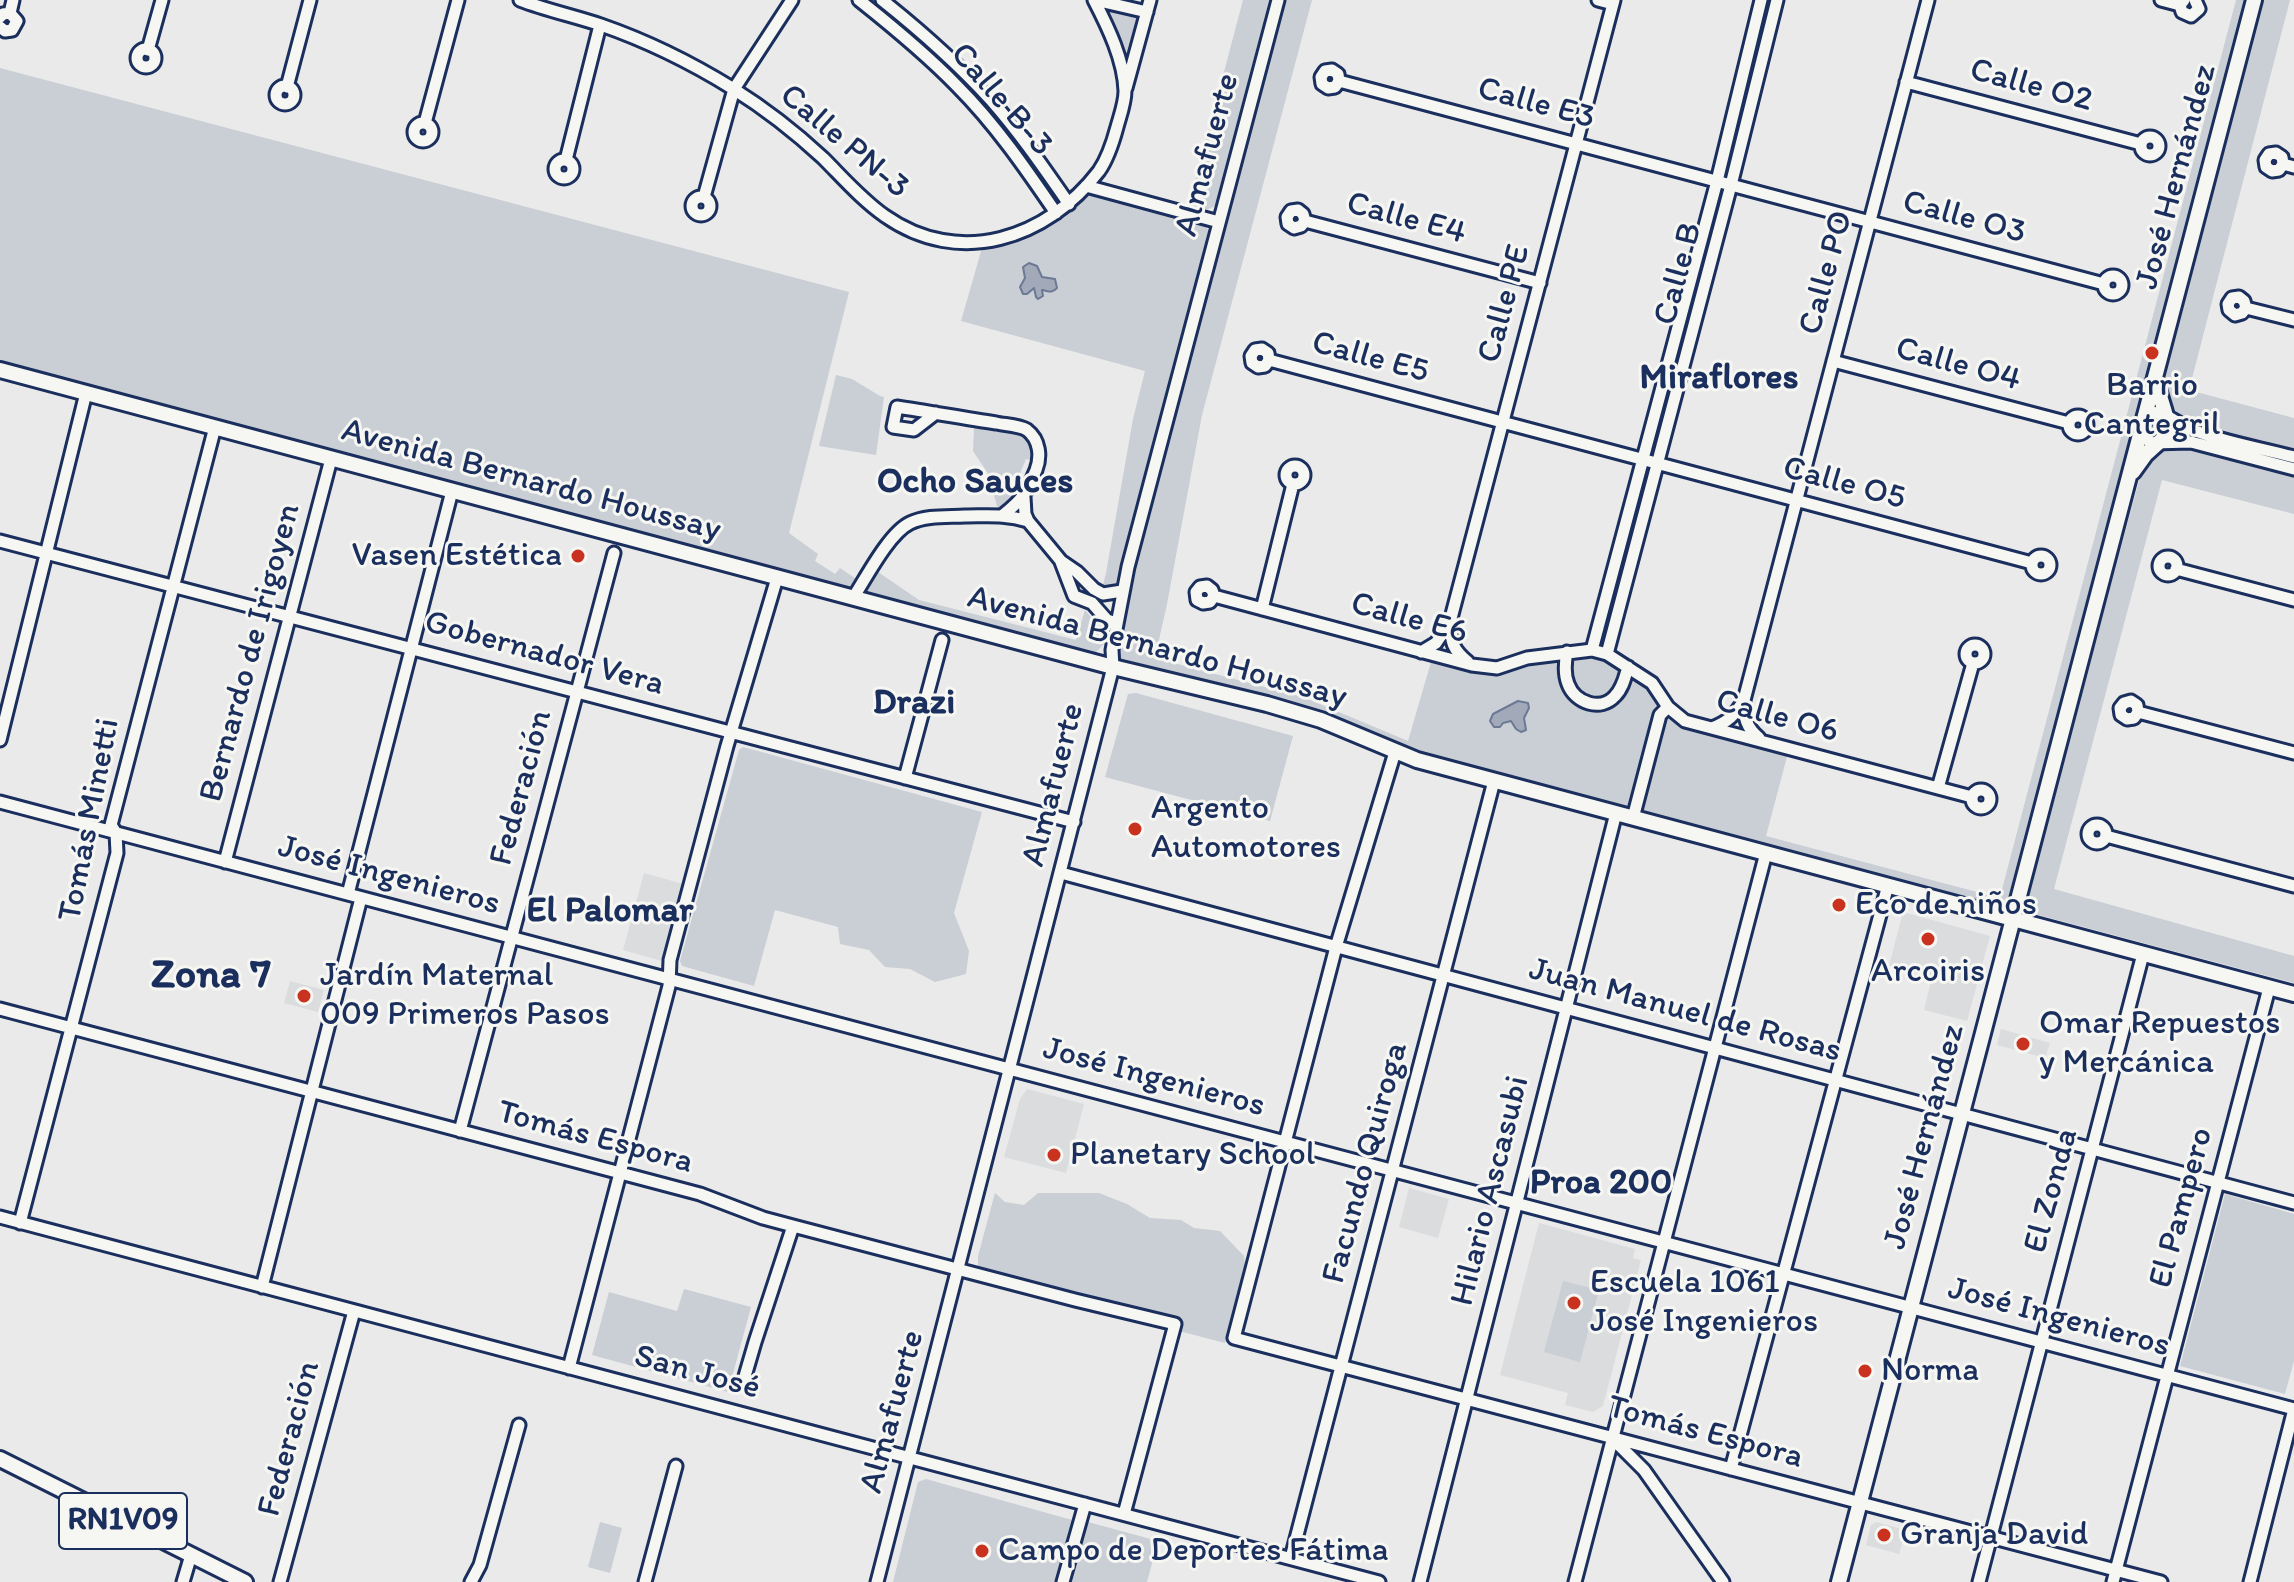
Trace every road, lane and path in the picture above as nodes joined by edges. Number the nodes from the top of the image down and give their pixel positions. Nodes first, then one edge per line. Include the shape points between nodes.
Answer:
1 (13, 0) edge
2 (162, 0) edge
3 (310, 0) edge
4 (458, 0) edge
5 (520, 0) edge
6 (792, 0) edge
7 (859, 0) edge
8 (882, 0) edge
9 (1094, 0) edge
10 (1278, 0) edge
11 (1598, 0) edge
12 (1761, 0) edge
13 (1777, 0) edge
14 (1928, 0) edge
15 (2161, 0) edge
16 (2195, 0) edge
17 (2254, 0) edge
18 (1614, 2) edge
19 (2182, 3) edge
20 (1148, 6) edge
21 (5, 15) edge
22 (600, 25) junction
23 (0, 27) edge
24 (148, 50) dead end
25 (969, 76) junction
26 (1339, 81) dead end
27 (1906, 82) junction
28 (957, 86) junction
29 (287, 87) dead end
30 (734, 89) junction
31 (1125, 93) junction
32 (425, 123) dead end
33 (1576, 144) junction
34 (2141, 144) dead end
35 (566, 160) dead end
36 (1717, 181) junction
37 (1731, 185) junction
38 (1086, 186) junction
39 (704, 197) dead end
40 (1072, 200) junction
41 (1056, 213) junction
42 (1305, 221) dead end
43 (1870, 221) junction
44 (1219, 222) junction
45 (1540, 283) junction
46 (2104, 284) dead end
47 (2246, 308) dead end
48 (2294, 320) edge
49 (1269, 360) dead end
50 (1833, 361) junction
51 (2157, 369) junction
52 (0, 370) edge
53 (86, 393) junction
54 (936, 413) dead end
55 (2144, 415) junction
56 (2165, 415) junction
57 (1503, 422) junction
58 (2069, 423) dead end
59 (215, 427) junction
60 (2140, 434) junction
61 (2160, 443) junction
62 (2294, 457) edge
63 (331, 459) junction
64 (1643, 459) junction
65 (1657, 463) junction
66 (2294, 469) edge
67 (2130, 476) junction
68 (1293, 484) dead end
69 (452, 491) junction
70 (1024, 497) junction
71 (1796, 500) junction
72 (1003, 515) junction
73 (1028, 521) junction
74 (0, 541) edge
75 (46, 553) junction
76 (614, 553) dead end
77 (1061, 561) junction
78 (2032, 563) dead end
79 (2176, 569) dead end
80 (777, 578) junction
81 (173, 586) junction
82 (1122, 591) junction
83 (1103, 594) junction
84 (1214, 596) dead end
85 (853, 598) junction
86 (2294, 600) edge
87 (1092, 603) junction
88 (1262, 609) junction
89 (289, 617) junction
90 (1450, 622) junction
91 (1117, 623) junction
92 (942, 640) dead end
93 (412, 649) junction
94 (1592, 650) junction
95 (1421, 652) junction
96 (1567, 652) junction
97 (1607, 654) junction
98 (1973, 663) dead end
99 (1472, 665) junction
100 (1113, 667) junction
101 (1628, 667) junction
102 (577, 692) junction
103 (1744, 700) junction
104 (1668, 707) junction
105 (2138, 712) dead end
106 (1711, 728) junction
107 (731, 732) junction
108 (0, 740) edge
109 (1763, 742) junction
110 (1395, 752) junction
111 (2294, 753) edge
112 (905, 778) junction
113 (1494, 781) junction
114 (1938, 788) junction
115 (1972, 797) dead end
116 (0, 802) edge
117 (1616, 813) junction
118 (1633, 818) junction
119 (1074, 822) junction
120 (116, 833) junction
121 (2106, 836) dead end
122 (1766, 853) junction
123 (225, 862) junction
124 (1061, 873) junction
125 (1888, 885) junction
126 (2294, 886) edge
127 (355, 896) junction
128 (2014, 919) junction
129 (511, 937) junction
130 (1336, 947) junction
131 (2143, 954) junction
132 (1443, 975) junction
133 (669, 979) junction
134 (2269, 988) junction
135 (2294, 994) edge
136 (1566, 1008) junction
137 (0, 1009) edge
138 (71, 1028) junction
139 (1715, 1048) junction
140 (1010, 1069) junction
141 (1836, 1080) junction
142 (311, 1092) junction
143 (1963, 1114) junction
144 (460, 1131) junction
145 (1285, 1142) junction
146 (2092, 1148) junction
147 (1393, 1170) junction
148 (620, 1173) junction
149 (2218, 1182) junction
150 (1517, 1203) junction
151 (2294, 1203) edge
152 (0, 1217) edge
153 (20, 1223) junction
154 (793, 1226) junction
155 (1664, 1242) junction
156 (959, 1269) junction
157 (1784, 1273) junction
158 (262, 1287) junction
159 (1912, 1307) junction
160 (354, 1311) junction
161 (2042, 1342) junction
162 (1342, 1366) junction
163 (569, 1368) junction
164 (2167, 1375) junction
165 (743, 1383) dead end
166 (1467, 1400) junction
167 (2294, 1409) edge
168 (519, 1425) dead end
169 (1613, 1438) junction
170 (909, 1458) junction
171 (0, 1459) edge
172 (676, 1466) dead end
173 (1731, 1469) junction
174 (1860, 1503) junction
175 (1085, 1504) junction
176 (1124, 1514) junction
177 (1991, 1537) junction
178 (191, 1555) junction
179 (1291, 1558) junction
180 (2115, 1576) edge
181 (183, 1582) edge
182 (245, 1582) edge
183 (280, 1582) edge
184 (471, 1582) edge
185 (645, 1582) edge
186 (877, 1582) edge
187 (1063, 1582) edge
188 (1379, 1582) edge
189 (1420, 1582) edge
190 (1575, 1582) edge
191 (1723, 1582) edge
192 (1839, 1582) edge
193 (1979, 1582) edge
194 (2161, 1582) edge
195 (2250, 1582) edge

1 - 21 street
2 - 24 street
3 - 29 street
4 - 32 street
5 - 22 street, Calle PN-3
6 - 30 street
7 - 28 street, Calle B-3
8 - 25 street, Calle B-3
9 - 20 street
9 - 31 street via 1108,26
10 - 44 street, Almafuerte
11 - 18 street
12 - 36 street, Calle B
13 - 37 street, Calle B
14 - 27 street, Calle PO
15 - 19 street
16 - 19 street via 2199,9 2191,16 2182,12
17 - 51 main road, José Hernández
18 - 33 street, Calle PE
20 - 31 street, Calle PN-3
21 - 23 street via 17,21 15,27
22 - 30 street, Calle PN-3 via 645,41
22 - 35 street
25 - 28 street
25 - 40 street, Calle B-3
26 - 33 street, Calle E3
27 - 34 street, Calle O2
27 - 43 street, Calle PO
28 - 41 street, Calle B-3 via 1004,139
30 - 39 street
30 - 41 street, Calle PN-3 via 809,146 883,215 917,233 984,241 1038,226
31 - 38 street, Calle PN-3 via 1109,152
33 - 36 street, Calle E3
33 - 45 street, Calle PE
36 - 37 street, Calle O3
36 - 64 street, Calle B
37 - 43 street, Calle O3
37 - 65 street, Calle B
38 - 40 street, Calle PN-3
38 - 44 street
40 - 41 street, Calle PN-3
42 - 45 street, Calle E4
43 - 46 street, Calle O3
43 - 50 street, Calle PO
44 - 82 street, Almafuerte
45 - 57 street, Calle PE
47 - 48 street
49 - 57 street, Calle E5
50 - 58 street, Calle O4
50 - 71 street, Calle PO
51 - 55 main road, José Hernández
51 - 56 main road, José Hernández
52 - 53 main road, Avenida Bernardo Houssay
53 - 59 main road, Avenida Bernardo Houssay
53 - 75 street
54 - 70 street via 1028,431 1039,450
55 - 56 street
55 - 60 main road, José Hernández
56 - 61 main road, José Hernández via 2169,427
56 - 62 street via 2193,430
57 - 64 street, Calle E5
57 - 90 street, Calle PE
59 - 63 main road, Avenida Bernardo Houssay
59 - 81 street, Tomás Minetti
60 - 61 street
60 - 67 main road, José Hernández
61 - 66 street via 2191,442
61 - 67 main road, José Hernández
63 - 69 main road, Avenida Bernardo Houssay
63 - 89 street, Bernardo de Irigoyen
64 - 65 street, Calle O5
64 - 94 street, Calle B
65 - 71 street, Calle O5
65 - 97 street, Calle B
67 - 128 main road, José Hernández
68 - 88 street
69 - 80 main road, Avenida Bernardo Houssay
69 - 93 street
70 - 72 street
70 - 73 street
71 - 78 street, Calle O5
71 - 103 street, Calle PO
72 - 73 street
72 - 85 street via 911,522 884,550
73 - 77 street
74 - 75 street, Gobernador Vera
75 - 81 street, Gobernador Vera
75 - 108 street
76 - 102 street, Federación
77 - 83 street
77 - 87 street via 1074,596
79 - 86 street
80 - 85 main road, Avenida Bernardo Houssay
80 - 107 street
81 - 89 street, Gobernador Vera
81 - 120 street, Tomás Minetti via 111,825
82 - 83 street
82 - 91 street, Almafuerte
83 - 87 street
84 - 88 street, Calle E6
85 - 100 main road, Avenida Bernardo Houssay
87 - 91 street
88 - 95 street, Calle E6
89 - 93 street, Gobernador Vera
89 - 123 street, Bernardo de Irigoyen
90 - 95 street, Calle PE via 1436,643
90 - 99 street via 1457,654
91 - 100 street, Almafuerte
92 - 112 street
93 - 102 street, Gobernador Vera
93 - 127 street
94 - 96 street, Calle E6
94 - 97 street, Calle O6
95 - 99 street, Calle E6
96 - 99 street, Calle E6 via 1497,668
96 - 101 street via 1568,686 1592,704 1616,696
97 - 101 street, Calle O6
98 - 114 street
100 - 110 main road, Avenida Bernardo Houssay via 1321,720
100 - 119 street, Almafuerte
101 - 104 street, Calle O6 via 1652,683
102 - 107 street, Gobernador Vera
102 - 129 street, Federación
103 - 106 street via 1736,714
103 - 109 street via 1744,718
104 - 106 street, Calle O6 via 1685,721
104 - 118 street via 1660,715
105 - 111 street
106 - 109 street, Calle O6
107 - 112 street, Gobernador Vera
107 - 133 street
109 - 114 street, Calle O6
110 - 113 main road, Avenida Bernardo Houssay
110 - 130 street
112 - 119 street, Gobernador Vera
113 - 117 main road, Avenida Bernardo Houssay
113 - 132 street, Facundo Quiroga
114 - 115 street, Calle O6
116 - 120 street, José Ingenieros
117 - 118 main road, Avenida Bernardo Houssay
117 - 136 street, Hilario Ascasubi
118 - 122 main road, Avenida Bernardo Houssay
119 - 124 street, Almafuerte
120 - 123 street, José Ingenieros
120 - 138 street, Tomás Minetti via 117,853
121 - 126 street
122 - 125 main road, Avenida Bernardo Houssay
122 - 139 street
123 - 127 street, José Ingenieros
124 - 130 street, Juan Manuel de Rosas
124 - 140 street, Almafuerte
125 - 128 main road, Avenida Bernardo Houssay
125 - 141 street
127 - 129 street, José Ingenieros
127 - 142 street
128 - 131 main road, Avenida Bernardo Houssay
128 - 143 main road, José Hernández
129 - 133 street, José Ingenieros
129 - 144 street, Federación
130 - 132 street, Juan Manuel de Rosas
130 - 145 street
131 - 134 main road, Avenida Bernardo Houssay
131 - 146 street, El Zonda
132 - 136 street, Juan Manuel de Rosas
132 - 147 street, Facundo Quiroga
133 - 140 street, José Ingenieros
133 - 148 street
134 - 135 main road, Avenida Bernardo Houssay
134 - 149 street, El Pampero
136 - 139 street, Juan Manuel de Rosas
136 - 150 street, Hilario Ascasubi
137 - 138 street, Tomás Espora
138 - 142 street, Tomás Espora
138 - 153 street, Tomás Minetti
139 - 141 street, Juan Manuel de Rosas
139 - 155 street
140 - 145 street, José Ingenieros
140 - 156 street, Almafuerte
141 - 143 street, Juan Manuel de Rosas
141 - 157 street
142 - 144 street, Tomás Espora
142 - 158 street
143 - 146 street, Juan Manuel de Rosas
143 - 159 main road, José Hernández
144 - 148 street, Tomás Espora
145 - 147 street, José Ingenieros
145 - 162 street, Tomás Espora via 1234,1338
146 - 149 street, Juan Manuel de Rosas
146 - 161 street, El Zonda
147 - 150 street, José Ingenieros
147 - 162 street, Facundo Quiroga
148 - 154 street, Tomás Espora
148 - 163 street
149 - 151 street, Juan Manuel de Rosas
149 - 164 street, El Pampero
150 - 155 street, José Ingenieros
150 - 166 street, Hilario Ascasubi
152 - 153 street, San José
153 - 158 street, San José
154 - 156 street, Tomás Espora
154 - 165 street
155 - 157 street, José Ingenieros
155 - 169 street
156 - 170 street, Almafuerte
156 - 176 street, Tomás Espora via 1175,1324
157 - 159 street, José Ingenieros
157 - 173 street
158 - 160 street, San José
159 - 161 street, José Ingenieros
159 - 174 main road, José Hernández
160 - 163 street, San José
160 - 183 street, Federación
161 - 164 street, José Ingenieros
161 - 177 street, El Zonda
162 - 166 street, Tomás Espora
162 - 179 street, Facundo Quiroga
163 - 170 street, San José
164 - 167 street, José Ingenieros
164 - 180 street, El Pampero
166 - 169 street, Tomás Espora
166 - 189 street, Hilario Ascasubi
167 - 195 street
168 - 184 street
169 - 173 street, Tomás Espora
169 - 190 street
169 - 191 street via 1644,1470
170 - 175 street, San José
170 - 186 street, Almafuerte
171 - 178 main road, RN1V09
172 - 185 street
173 - 174 street, Tomás Espora
174 - 177 street, Tomás Espora
174 - 192 main road, José Hernández
175 - 176 street, San José
175 - 187 street
176 - 179 street, San José
177 - 180 street, Tomás Espora
177 - 193 street, El Zonda
178 - 181 street
178 - 182 main road, RN1V09
179 - 188 street, San José
180 - 194 street, Tomás Espora

